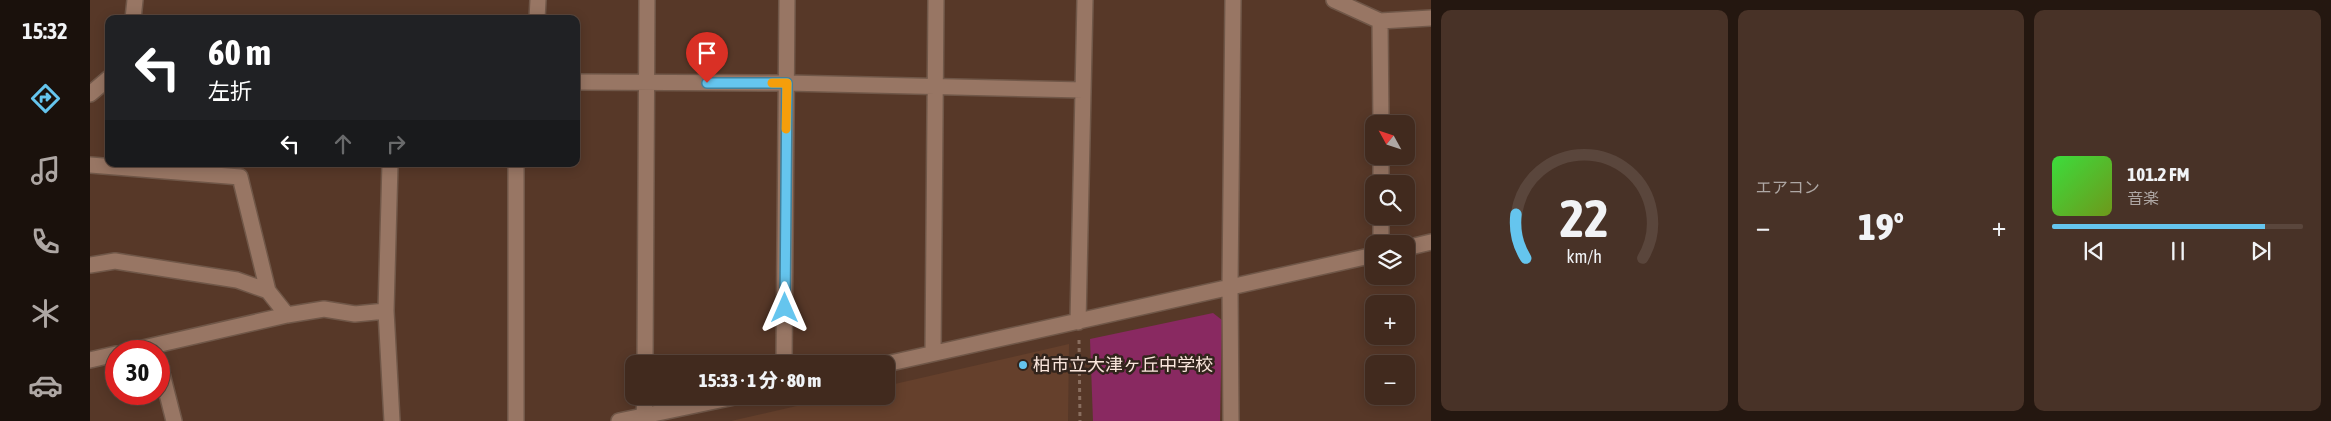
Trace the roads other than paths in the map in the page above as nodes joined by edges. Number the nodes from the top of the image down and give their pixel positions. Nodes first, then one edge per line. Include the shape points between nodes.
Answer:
1 (135, 0) edge
2 (538, 0) edge
3 (647, 0) edge
4 (787, 0) edge
5 (936, 0) edge
6 (1084, 0) edge
7 (1233, 0) edge
8 (1334, 0) edge
9 (133, 15) edge
10 (538, 15) edge
11 (1431, 18) edge
12 (1380, 21) junction
13 (105, 81) edge
14 (580, 82) edge
15 (647, 83) junction
16 (787, 83) junction
17 (936, 86) junction
18 (1083, 90) junction
19 (90, 94) edge
20 (1381, 115) edge
21 (90, 165) edge
22 (105, 166) edge
23 (149, 167) edge
24 (390, 167) edge
25 (516, 167) edge
26 (238, 170) edge
27 (1431, 242) edge
28 (1415, 246) edge
29 (1365, 257) edge
30 (90, 265) edge
31 (1230, 286) junction
32 (268, 291) junction
33 (386, 311) junction
34 (287, 315) junction
35 (1078, 322) junction
36 (170, 344) edge
37 (933, 353) junction
38 (645, 355) edge
39 (784, 355) edge
40 (105, 357) edge
41 (90, 360) edge
42 (895, 362) edge
43 (170, 405) edge
44 (645, 405) edge
45 (694, 405) edge
46 (644, 415) junction
47 (174, 421) edge
48 (392, 421) edge
49 (516, 421) edge
50 (618, 421) edge
51 (1232, 421) edge

1 - 9 street
2 - 10 street
3 - 15 street
4 - 16 street
5 - 17 street
6 - 18 street
7 - 31 street
8 - 12 street
11 - 12 street
12 - 20 street
13 - 19 street
14 - 15 street
15 - 16 street
15 - 38 street
16 - 17 street
16 - 39 street
17 - 18 street
17 - 37 street
18 - 35 street
21 - 22 street
23 - 26 street
24 - 33 street
25 - 49 street
26 - 32 street
27 - 28 street
29 - 31 street
30 - 32 street via 115,260 237,280
31 - 35 street
31 - 51 street
32 - 34 street
33 - 34 street via 355,314 324,309
33 - 48 street
34 - 36 street
35 - 37 street
37 - 42 street
40 - 41 street
43 - 47 street
44 - 46 street
45 - 46 street
46 - 50 street

